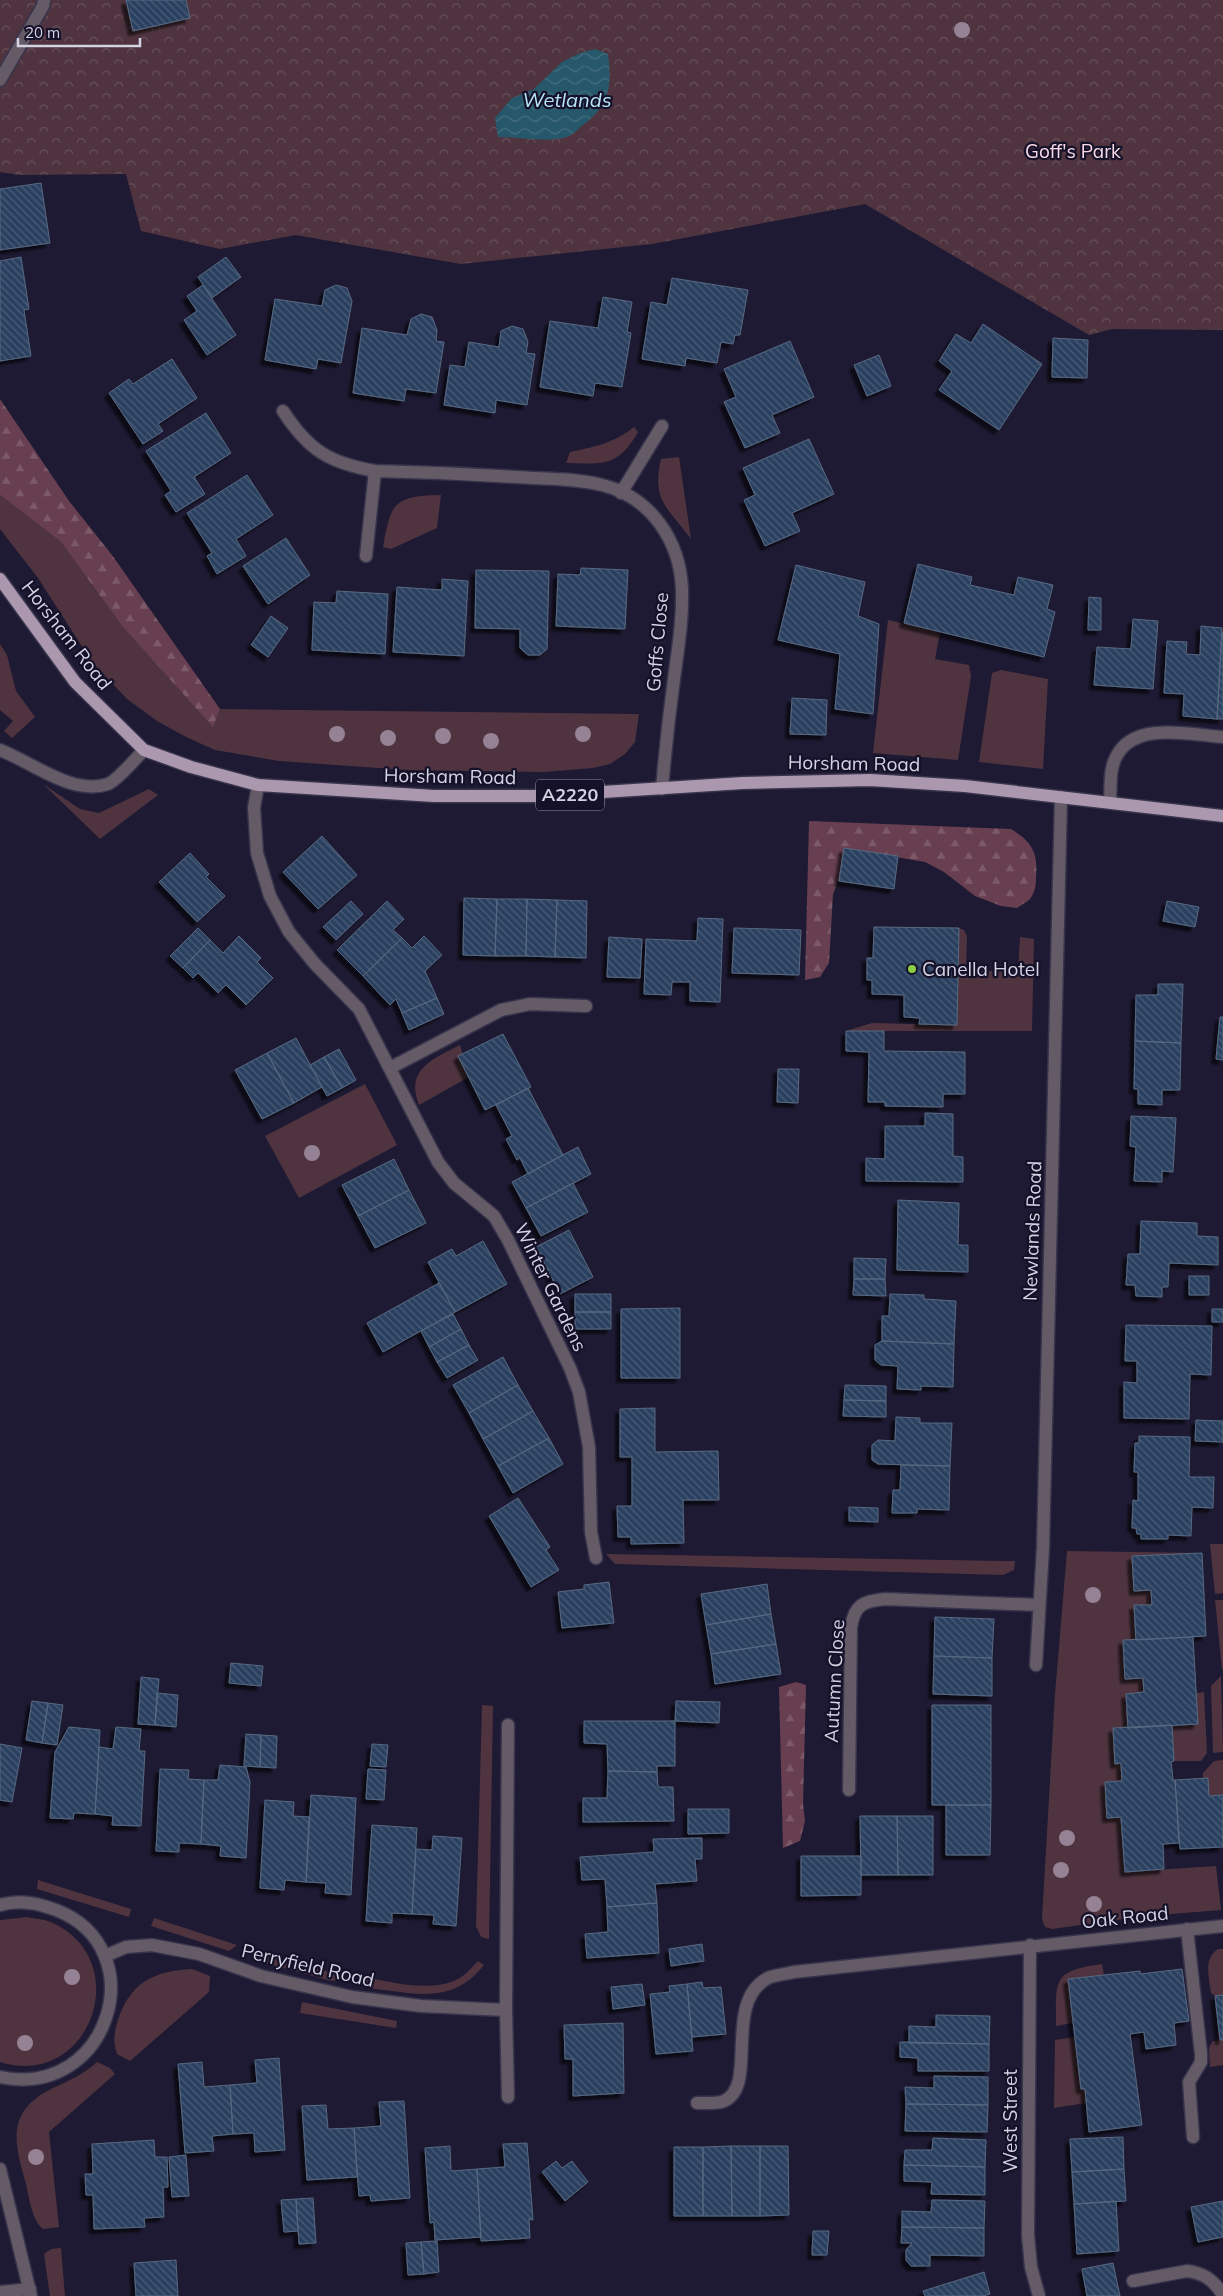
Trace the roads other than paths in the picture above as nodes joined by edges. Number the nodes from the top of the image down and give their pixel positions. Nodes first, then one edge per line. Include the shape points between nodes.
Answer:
1 (44, 0) edge
2 (0, 80) edge
3 (283, 411) dead end
4 (662, 426) dead end
5 (376, 471) junction
6 (622, 492) junction
7 (366, 556) dead end
8 (0, 579) edge
9 (1223, 737) edge
10 (0, 750) edge
11 (144, 750) junction
12 (258, 785) junction
13 (662, 789) junction
14 (1061, 797) junction
15 (1110, 802) junction
16 (1223, 816) edge
17 (586, 1006) dead end
18 (390, 1068) junction
19 (596, 1558) dead end
20 (1039, 1605) junction
21 (1036, 1665) dead end
22 (508, 1725) dead end
23 (848, 1790) dead end
24 (0, 1905) edge
25 (1223, 1926) edge
26 (1187, 1929) junction
27 (1030, 1945) junction
28 (105, 1956) junction
29 (506, 2010) junction
30 (0, 2077) edge
31 (508, 2097) dead end
32 (697, 2103) dead end
33 (1193, 2137) dead end
34 (0, 2174) edge
35 (1133, 2281) dead end
36 (0, 2292) edge
37 (30, 2293) edge
38 (1222, 2294) edge
39 (1039, 2296) edge

1 - 2 street
3 - 5 street, Goffs Close via 296,430 318,451 346,465
4 - 6 street
5 - 6 street, Goffs Close via 579,482
5 - 7 street
6 - 13 street, Goffs Close via 655,517 669,537 678,561 682,618
8 - 11 main road, Horsham Road / A2220 via 75,682
9 - 15 street via 1151,732 1137,737 1116,756
10 - 11 street via 73,785 90,786 109,783
11 - 12 main road, Horsham Road / A2220
12 - 13 main road, Horsham Road / A2220 via 434,796 540,796
12 - 18 street, Winter Gardens via 254,808 256,853 270,896 289,932 359,1009
13 - 14 main road, Horsham Road / A2220 via 752,782 870,780 966,786
14 - 15 main road, Horsham Road / A2220
14 - 20 street, Newlands Road
15 - 16 main road, Horsham Road / A2220
17 - 18 street via 530,1004 501,1010
18 - 19 street, Winter Gardens via 438,1162 454,1183 494,1216 570,1368 589,1447 591,1532
20 - 21 street, Newlands Road
20 - 23 street, Autumn Close via 885,1599 871,1600 859,1606 851,1628
22 - 29 street
24 - 28 street via 39,1903 67,1914 90,1933
25 - 26 street, Oak Road
26 - 27 street, Oak Road
26 - 33 street via 1202,2054 1189,2082
27 - 32 street, Oak Road via 794,1972 768,1978 751,1996 742,2021 739,2081 734,2094 723,2101
27 - 39 street, West Street via 1028,2235 1031,2267
28 - 29 street, Perryfield Road via 126,1947 152,1945 199,1954 261,1976 352,1997 421,2006
28 - 30 street via 111,1988 107,2018 94,2044 74,2064 47,2077 18,2081
29 - 31 street
34 - 37 street
35 - 38 street via 1196,2272 1214,2282
36 - 37 street

